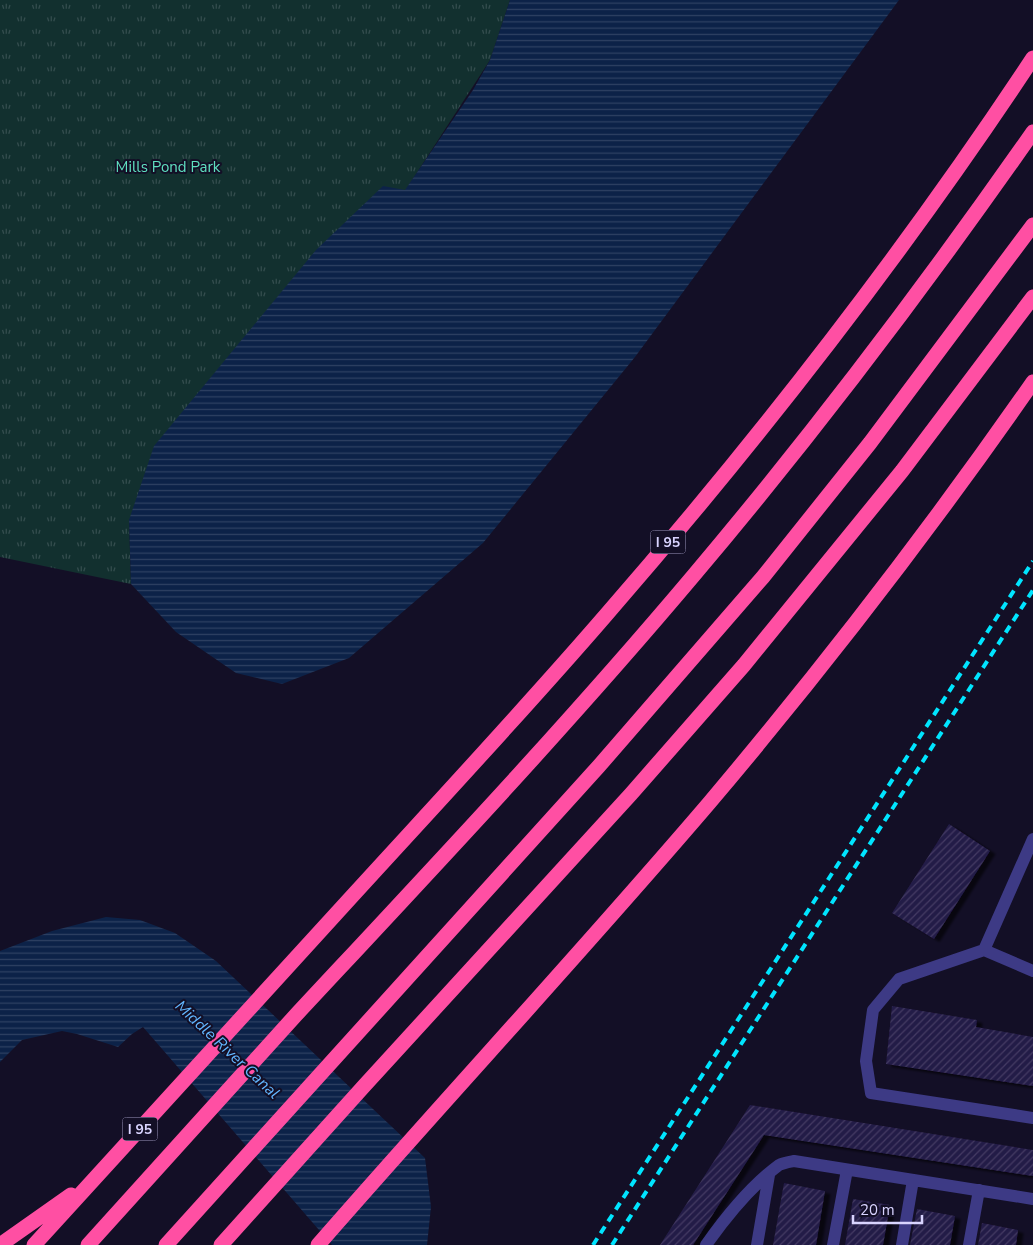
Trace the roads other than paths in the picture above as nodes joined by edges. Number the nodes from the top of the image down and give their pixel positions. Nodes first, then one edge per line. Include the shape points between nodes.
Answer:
1 (1033, 58) edge
2 (1033, 132) edge
3 (1033, 225) edge
4 (1033, 296) edge
5 (1033, 382) edge
6 (1033, 839) edge
7 (984, 950) junction
8 (1033, 971) edge
9 (1033, 1118) edge
10 (847, 1170) junction
11 (769, 1175) junction
12 (95, 1178) junction
13 (913, 1180) junction
14 (979, 1190) junction
15 (1033, 1199) edge
16 (318, 1244) edge
17 (0, 1245) edge
18 (34, 1245) edge
19 (88, 1245) edge
20 (166, 1245) edge
21 (222, 1245) edge
22 (706, 1245) edge
23 (757, 1245) edge
24 (834, 1245) edge
25 (902, 1245) edge
26 (969, 1245) edge

1 - 12 highway, I 95 via 920,222 820,354 630,587 551,678
2 - 19 highway via 902,313 800,446 638,642
3 - 20 highway via 870,444 763,577 611,753
4 - 21 highway via 902,471 744,665 572,860
5 - 16 highway via 870,604 716,794
6 - 7 lane
7 - 8 lane
7 - 9 lane via 899,979 873,1010 866,1061 871,1093
10 - 11 lane via 794,1161 781,1164
10 - 13 lane
10 - 24 lane
11 - 22 lane via 723,1220
11 - 23 lane
12 - 17 highway
12 - 18 highway, I 95
13 - 14 lane
13 - 25 lane
14 - 15 lane
14 - 26 lane

